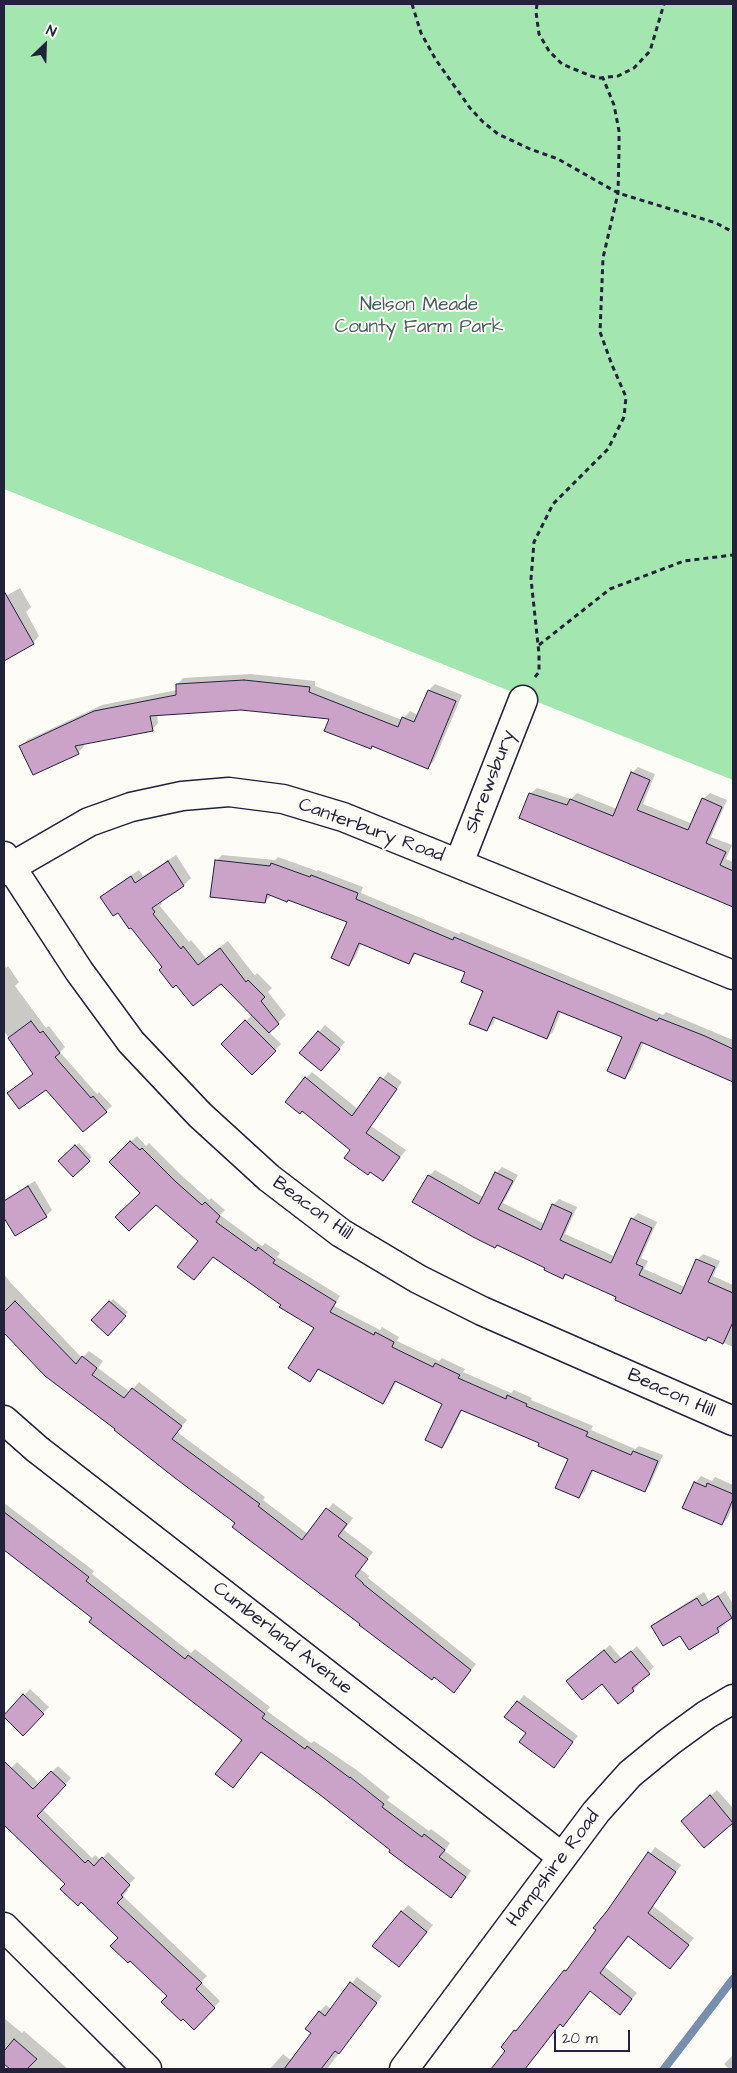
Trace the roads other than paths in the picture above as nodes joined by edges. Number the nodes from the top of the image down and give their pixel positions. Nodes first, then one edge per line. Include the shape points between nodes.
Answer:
1 (523, 700) road end
2 (459, 864) junction
3 (6, 865) edge
4 (733, 975) edge
5 (4, 1420) edge
6 (733, 1421) edge
7 (733, 1699) edge
8 (562, 1857) junction
9 (4, 1927) edge
10 (147, 2069) edge
11 (404, 2069) edge

1 - 2 street, Shrewsbury
2 - 3 street, Canterbury Road via 343,816 283,799 229,792 182,796 131,807 89,822
2 - 4 street, Canterbury Road
3 - 6 street, Beacon Hill via 131,1042 200,1115 277,1184 341,1233 418,1279 482,1311
5 - 8 street, Cumberland Avenue
7 - 8 street, Hampshire Road via 706,1715 630,1774
8 - 11 street, Hampshire Road
9 - 10 street

